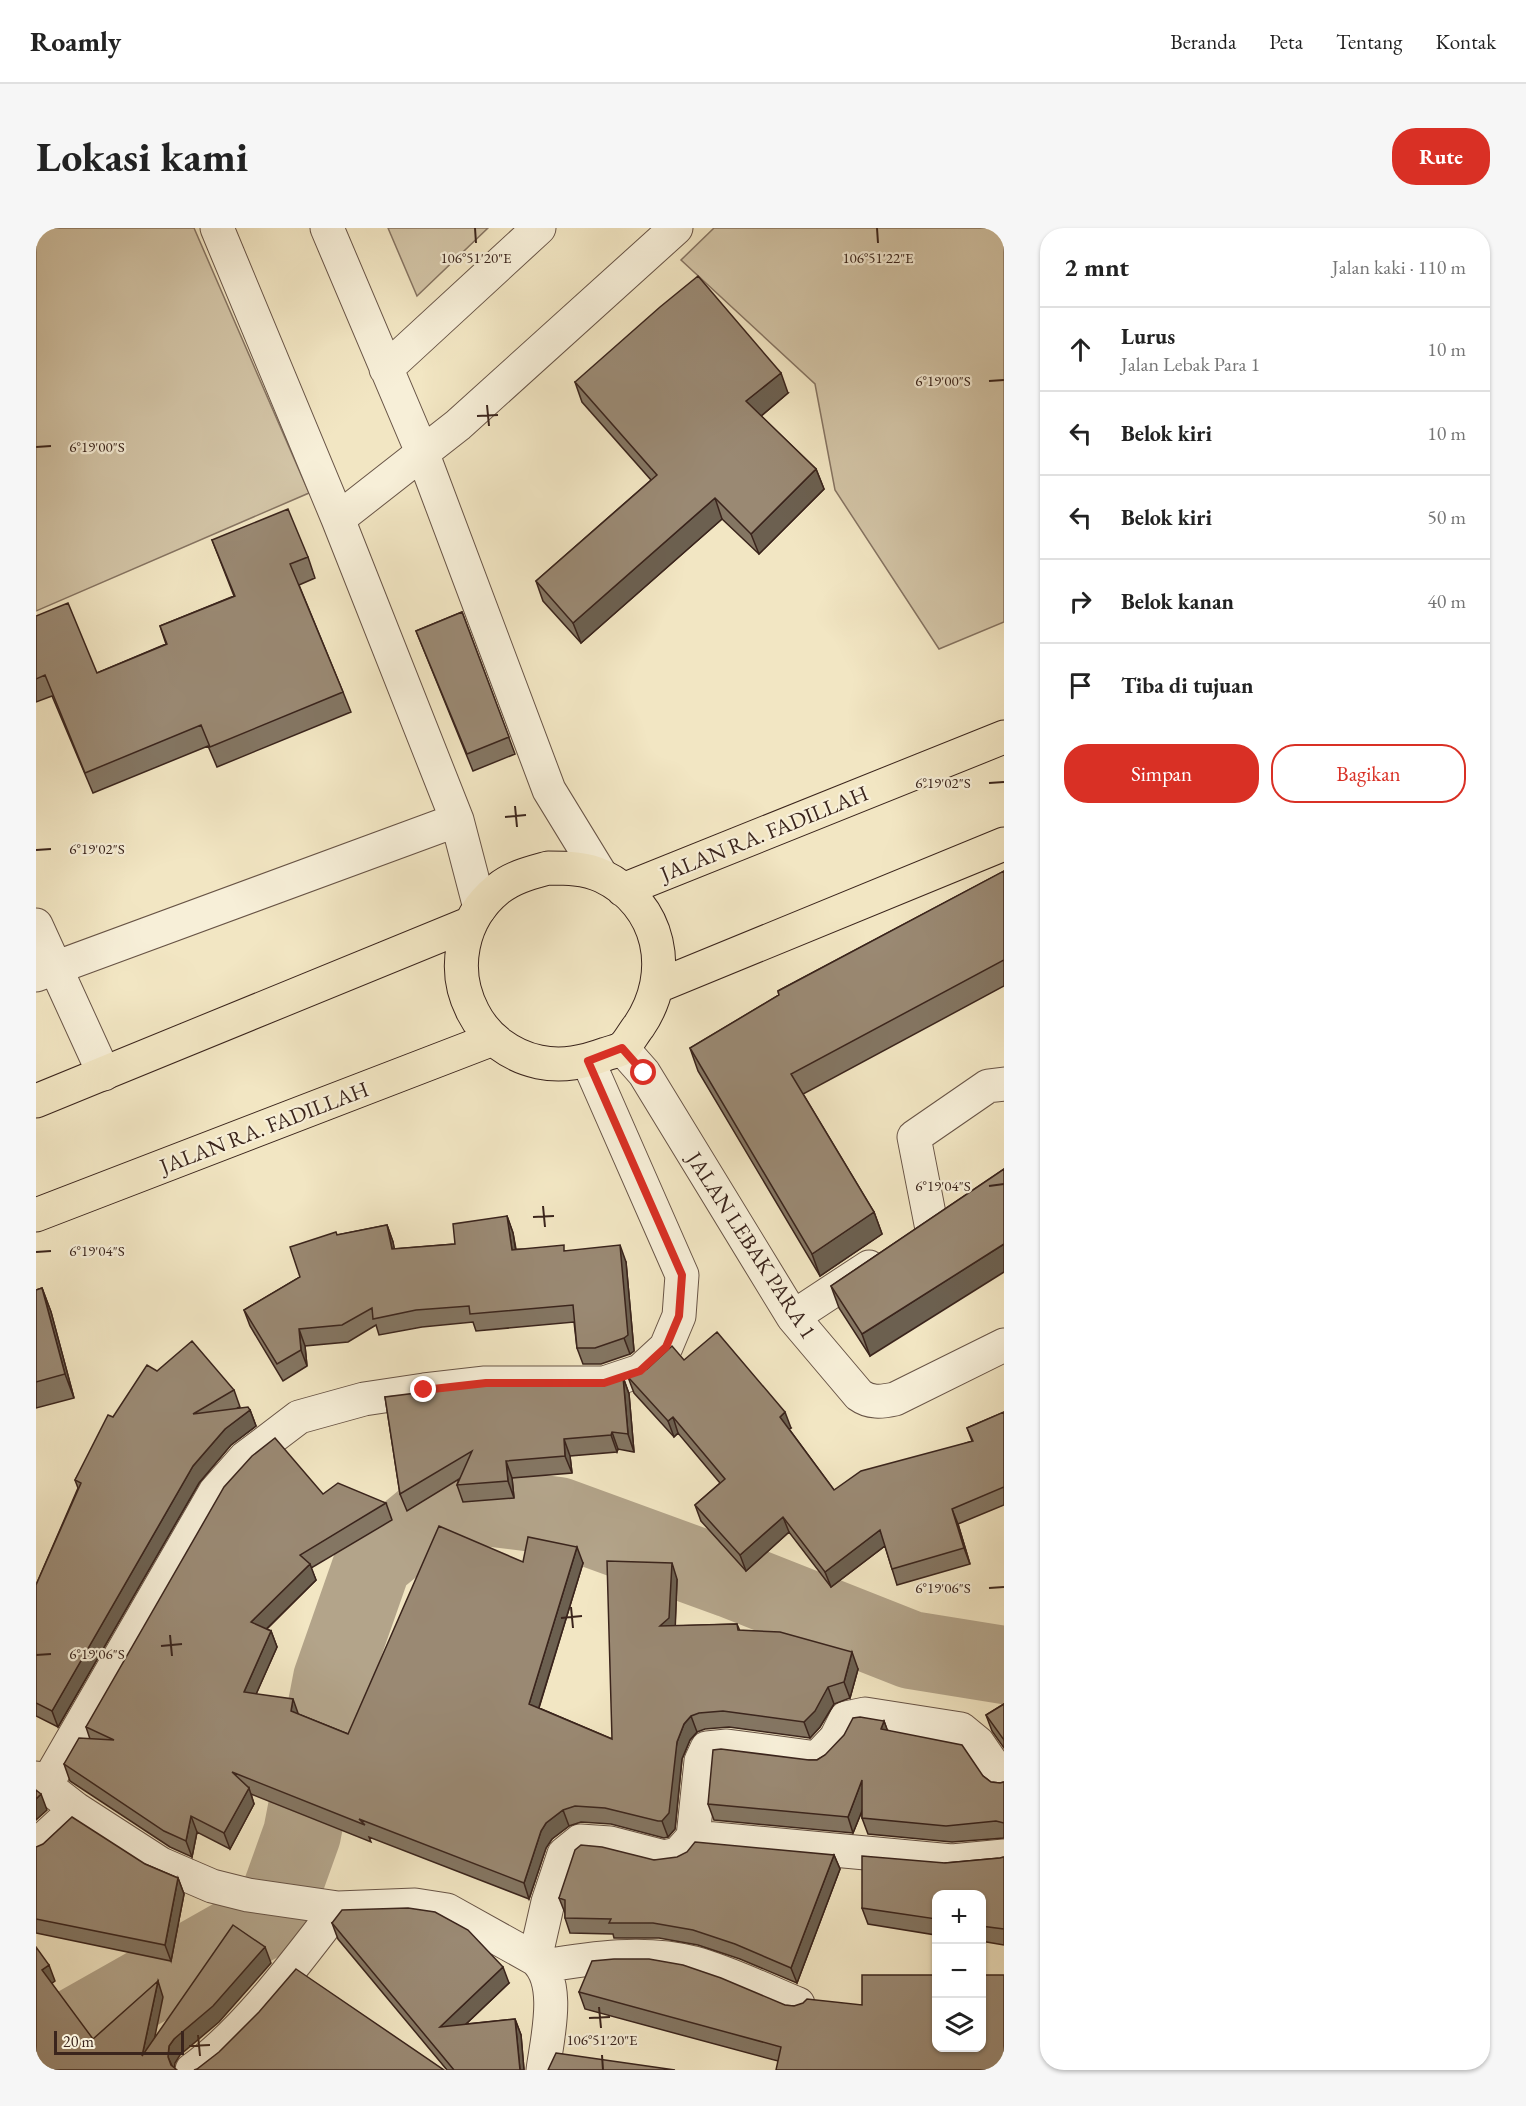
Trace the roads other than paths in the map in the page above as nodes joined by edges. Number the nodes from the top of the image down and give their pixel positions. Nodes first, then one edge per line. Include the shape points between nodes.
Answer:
1 (217, 228) edge
2 (327, 228) edge
3 (539, 228) edge
4 (676, 228) edge
5 (386, 369) junction
6 (422, 452) junction
7 (338, 519) junction
8 (1004, 737) edge
9 (457, 820) junction
10 (1004, 843) edge
11 (612, 882) junction
12 (476, 915) junction
13 (36, 925) edge
14 (45, 972) edge
15 (658, 986) junction
16 (493, 1039) junction
17 (622, 1048) junction
18 (588, 1061) junction
19 (104, 1074) junction
20 (1004, 1084) edge
21 (36, 1101) edge
22 (958, 1206) edge
23 (36, 1215) edge
24 (912, 1238) junction
25 (793, 1317) junction
26 (1004, 1345) edge
27 (41, 1781) edge
28 (1004, 1781) edge
29 (76, 1809) junction
30 (693, 1837) junction
31 (36, 1846) edge
32 (1004, 1856) edge
33 (338, 1908) junction
34 (539, 1963) junction
35 (798, 2004) edge
36 (192, 2070) edge
37 (543, 2070) edge

1 - 7 street
2 - 5 street
3 - 5 street
4 - 6 street via 458,425
5 - 6 street
6 - 7 street
6 - 11 street via 549,790
7 - 9 street
8 - 11 main road, JALAN RA. FADILLAH
9 - 12 street
9 - 14 street
10 - 15 main road
11 - 12 main road via 575,868 548,868 522,875 499,888
11 - 15 main road via 642,909 654,933 660,960
12 - 16 main road via 462,952 463,984 473,1014
12 - 19 main road
13 - 14 street
14 - 19 street via 71,1006
15 - 17 main road via 649,1011
16 - 18 main road via 527,1059 547,1064
16 - 23 main road, JALAN RA. FADILLAH
17 - 18 main road
17 - 25 street, JALAN LEBAK PARA 1 via 644,1073
18 - 27 street via 682,1275 679,1316 666,1347 640,1371 604,1383 486,1383 364,1399 299,1417 245,1458 215,1492
19 - 21 main road
20 - 24 street via 988,1086 914,1137
22 - 24 street
24 - 25 street
25 - 26 street, JALAN LEBAK PARA 1 via 859,1395 880,1402 895,1399
27 - 29 street
28 - 30 street via 978,1743 961,1730 865,1714 846,1718 836,1738 817,1758 727,1746 707,1748 701,1761
29 - 31 street
29 - 33 street via 161,1864 212,1886
30 - 32 street via 952,1861
30 - 34 street via 678,1854 664,1857 610,1843 580,1841 564,1854 548,1902
33 - 34 street via 416,1905 447,1910
33 - 36 street via 238,2029
34 - 35 street via 664,1957 694,1963
34 - 37 street via 552,1996

